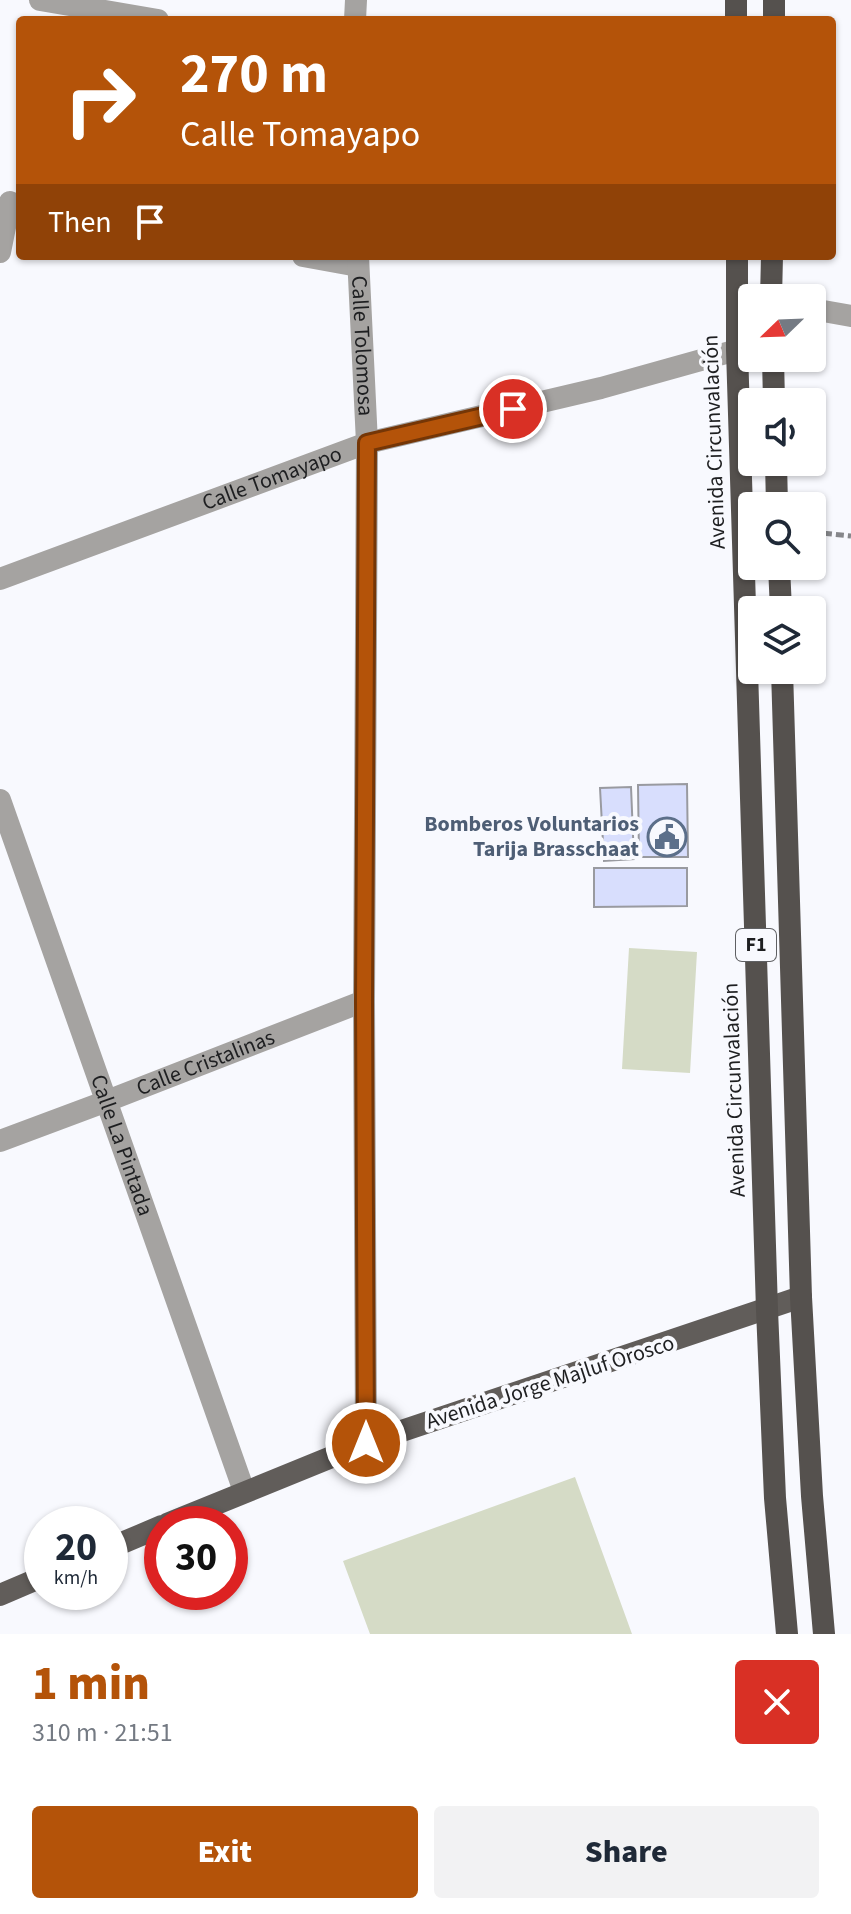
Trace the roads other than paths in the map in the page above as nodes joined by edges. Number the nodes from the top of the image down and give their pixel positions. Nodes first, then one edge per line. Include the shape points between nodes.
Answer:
1 (40, 0) edge
2 (134, 16) edge
3 (10, 202) edge
4 (0, 252) edge
5 (737, 260) edge
6 (772, 260) edge
7 (358, 261) edge
8 (771, 284) edge
9 (826, 312) edge
10 (851, 316) edge
11 (737, 350) junction
12 (367, 443) junction
13 (0, 579) edge
14 (782, 684) edge
15 (0, 800) edge
16 (364, 1001) junction
17 (107, 1101) junction
18 (0, 1141) edge
19 (801, 1297) junction
20 (767, 1310) junction
21 (366, 1443) junction
22 (244, 1491) junction
23 (209, 1506) edge
24 (24, 1585) edge
25 (0, 1595) edge
26 (787, 1634) edge
27 (824, 1634) edge

1 - 2 street
3 - 4 street
5 - 11 highway, Avenida Circunvalación / F1
6 - 8 highway
7 - 12 street, Calle Tolomosa
9 - 10 street
11 - 12 street, Calle Tomayapo
11 - 20 highway, Avenida Circunvalación / F1
12 - 13 street, Calle Tomayapo
12 - 16 street, Calle Tolomosa
14 - 19 highway, F1
15 - 17 street, Calle La Pintada
16 - 17 street, Calle Cristalinas
16 - 21 street, Calle Tolomosa
17 - 18 street, Calle Cristalinas
17 - 22 street, Calle La Pintada
19 - 20 main road, Avenida Jorge Majluf Orosco
19 - 27 highway, F1
20 - 21 main road, Avenida Jorge Majluf Orosco
20 - 26 highway, Avenida Circunvalación / F1
21 - 22 main road, Avenida Jorge Majluf Orosco
22 - 23 main road, Avenida Jorge Majluf Orosco
24 - 25 main road

